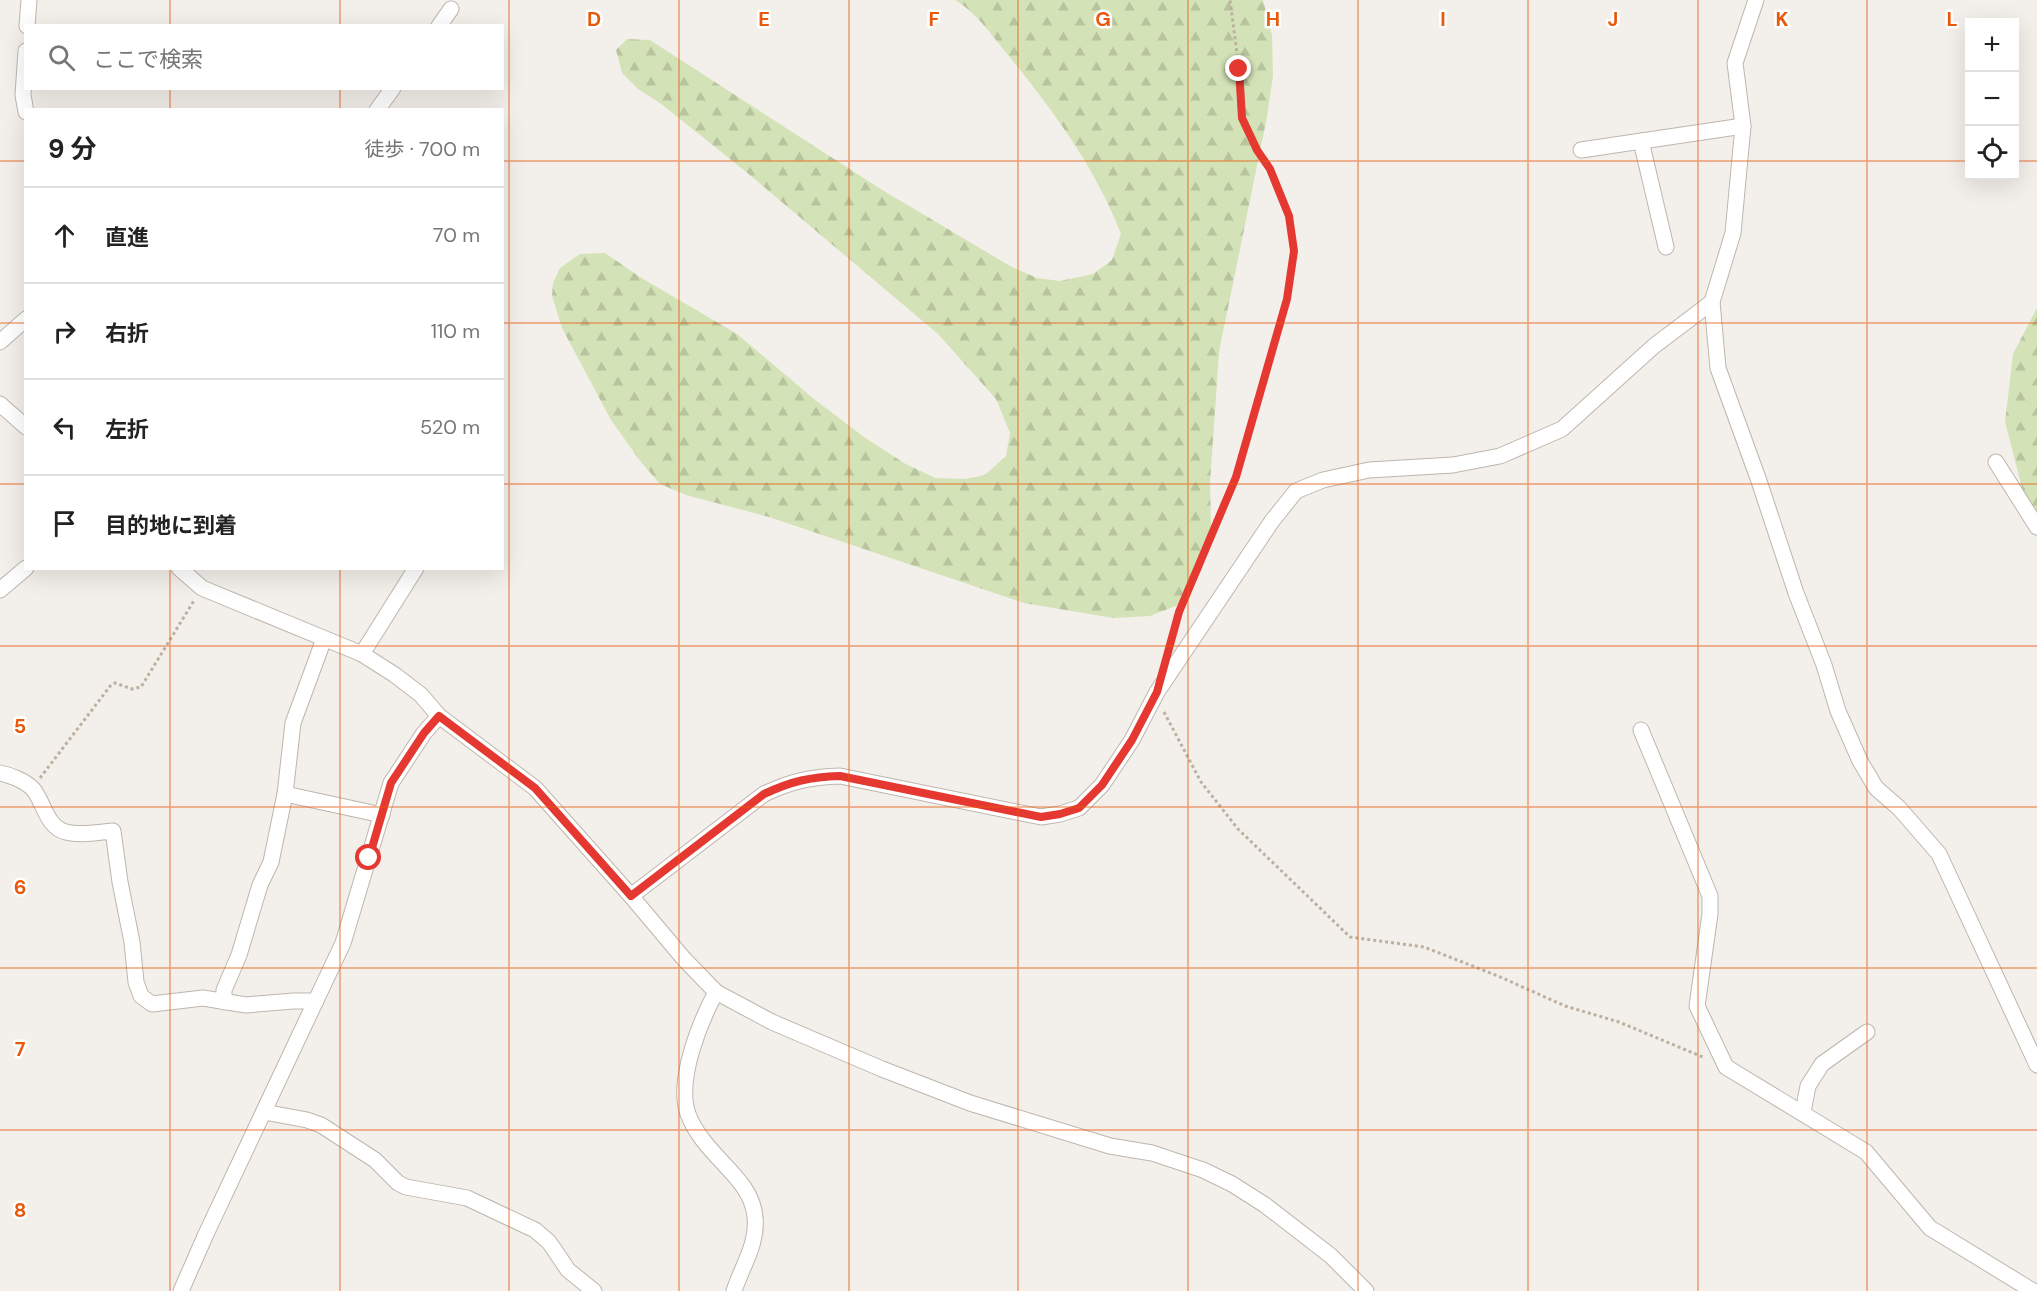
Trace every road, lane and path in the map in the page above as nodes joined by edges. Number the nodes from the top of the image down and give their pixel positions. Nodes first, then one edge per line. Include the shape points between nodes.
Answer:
1 (29, 0) edge
2 (1230, 0) edge
3 (1756, 0) edge
4 (451, 9) dead end
5 (27, 24) edge
6 (440, 24) edge
7 (24, 73) edge
8 (392, 90) edge
9 (25, 108) edge
10 (378, 108) edge
11 (1743, 126) junction
12 (1641, 141) junction
13 (1581, 150) dead end
14 (1666, 247) dead end
15 (1712, 302) junction
16 (24, 321) edge
17 (0, 342) edge
18 (0, 404) edge
19 (24, 424) edge
20 (1996, 462) dead end
21 (2037, 527) edge
22 (24, 570) edge
23 (181, 570) edge
24 (415, 570) edge
25 (202, 588) junction
26 (0, 590) edge
27 (324, 639) junction
28 (1170, 646) dead end
29 (362, 654) junction
30 (1157, 692) junction
31 (439, 716) junction
32 (1641, 730) dead end
33 (0, 773) edge
34 (32, 788) junction
35 (285, 794) junction
36 (382, 815) junction
37 (631, 896) junction
38 (717, 992) junction
39 (316, 1001) junction
40 (224, 1002) junction
41 (1867, 1032) dead end
42 (2037, 1065) edge
43 (1726, 1067) junction
44 (264, 1112) junction
45 (1803, 1112) junction
46 (181, 1291) edge
47 (594, 1291) edge
48 (734, 1291) edge
49 (1366, 1291) edge
50 (2033, 1291) edge

1 - 5 street
2 - 28 path via 1242,118 1270,169 1289,216 1294,251 1287,299 1236,477 1179,612
3 - 11 street via 1735,63
4 - 6 street
7 - 9 street
8 - 10 street
11 - 12 street
11 - 15 street via 1733,233
12 - 13 street
12 - 14 street
15 - 30 street via 1654,346 1562,429 1500,456 1453,465 1369,470 1323,480 1296,491
15 - 42 street via 1718,368 1842,721 1876,788 1939,855
16 - 17 street
18 - 19 street
20 - 21 street
22 - 26 street
23 - 25 street
24 - 29 street
25 - 27 street
25 - 34 path via 141,687 111,685
27 - 29 street
27 - 35 street via 293,723
29 - 31 street via 421,695
30 - 37 street via 1102,785 1079,808 1041,817 840,776 813,777 764,794
30 - 43 path via 1167,721 1201,782 1238,829 1350,937 1424,947
31 - 36 street via 403,762 391,783
31 - 37 street via 535,788
32 - 43 street via 1710,896 1697,1006
33 - 34 street
34 - 40 street via 59,829 72,833 113,831 141,996 152,1004 203,998
35 - 36 street
35 - 40 street via 271,862 224,990
36 - 39 street via 343,943
37 - 38 street
38 - 48 street via 698,1030 684,1098 688,1114 706,1145 742,1183 751,1199 755,1239
38 - 49 street via 772,1022 970,1103 1203,1170 1265,1205 1331,1256
39 - 40 street via 246,1005
39 - 44 street
41 - 45 street via 1822,1064 1808,1086
43 - 45 street
44 - 46 street
44 - 47 street via 321,1125 375,1160 406,1187 467,1198 536,1230 568,1270
45 - 50 street via 1866,1152 1930,1228

